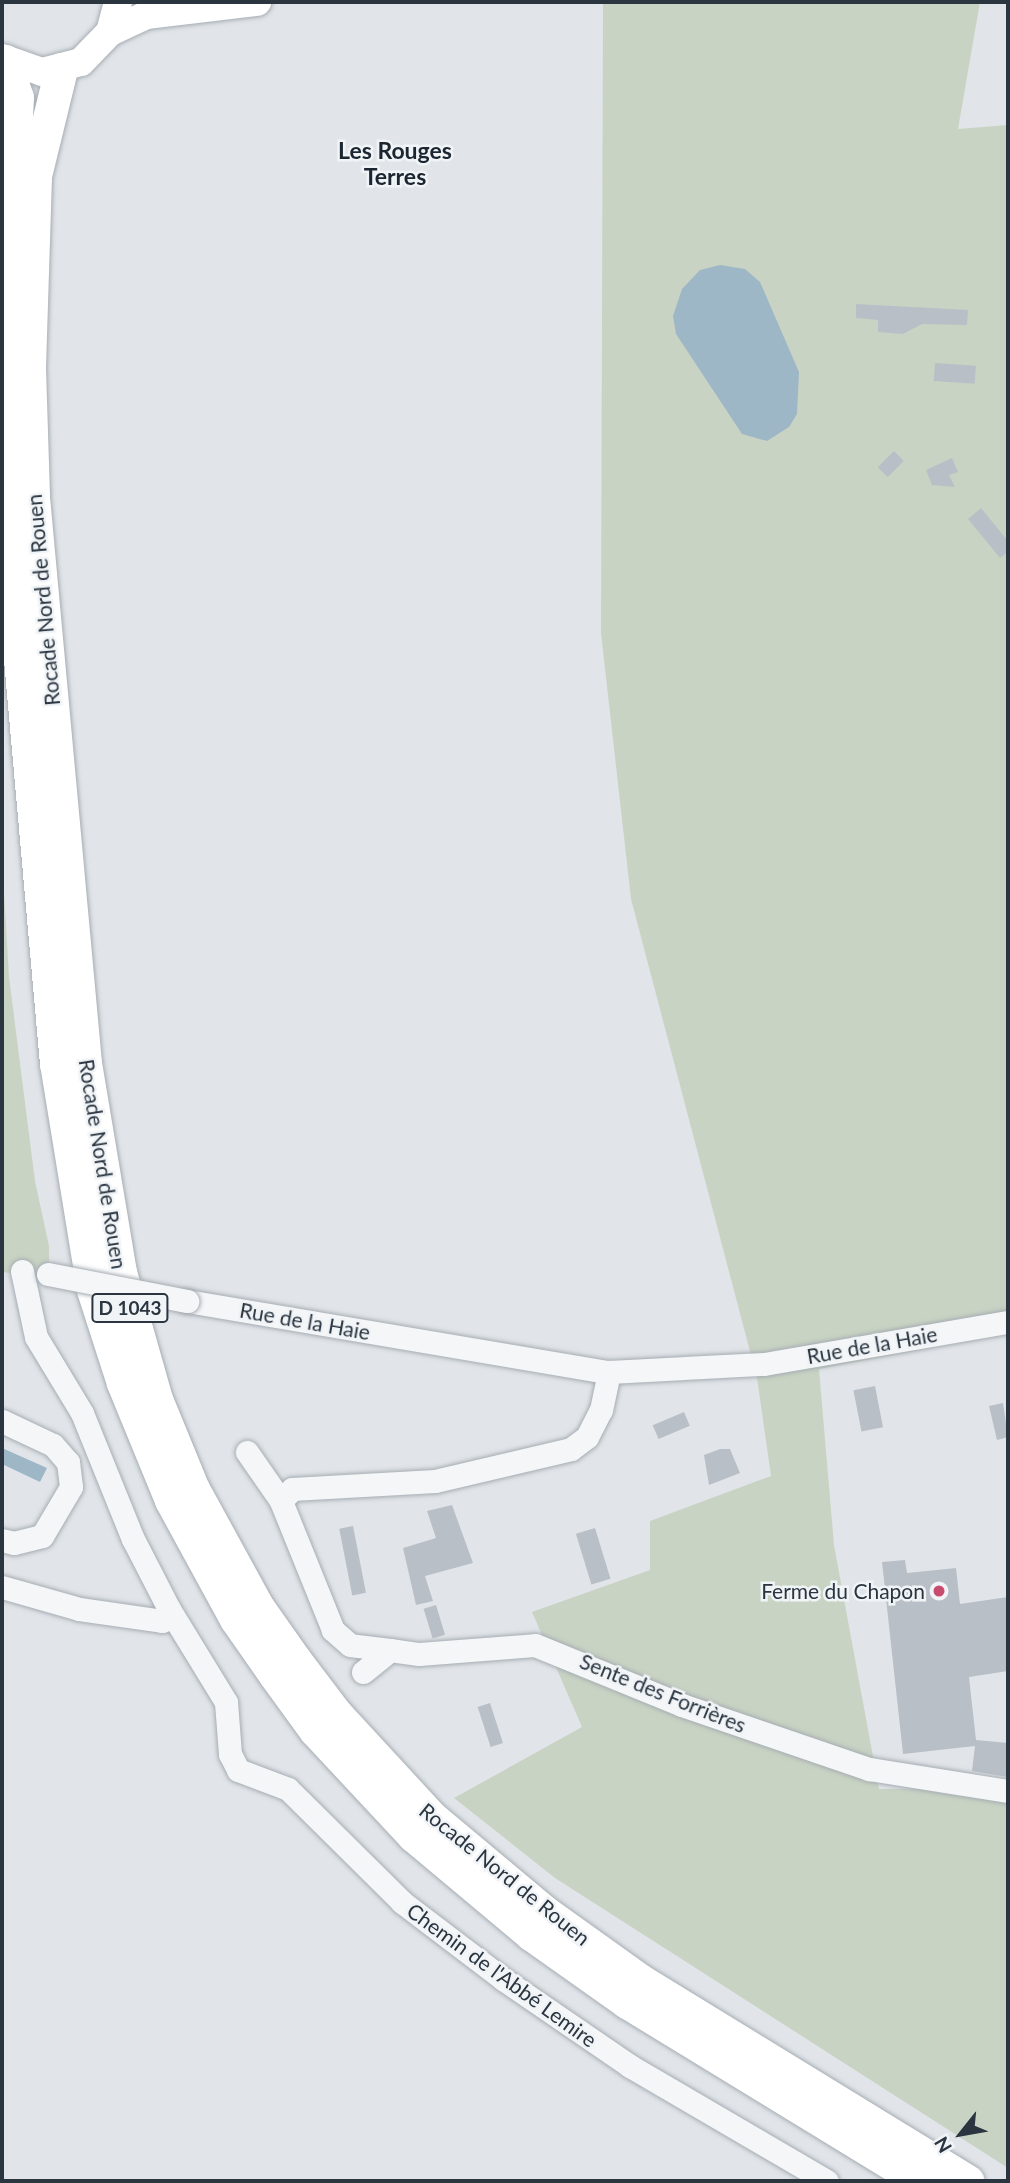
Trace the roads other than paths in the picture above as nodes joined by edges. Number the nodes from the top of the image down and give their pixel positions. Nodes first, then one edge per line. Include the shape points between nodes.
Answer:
1 (118, 2) edge
2 (257, 2) edge
3 (192, 5) edge
4 (110, 32) junction
5 (4, 60) edge
6 (61, 69) junction
7 (2, 184) edge
8 (8, 226) junction
9 (12, 1270) edge
10 (1008, 1322) edge
11 (609, 1372) junction
12 (2, 1421) edge
13 (247, 1452) dead end
14 (281, 1501) junction
15 (2, 1540) edge
16 (2, 1587) edge
17 (169, 1609) junction
18 (390, 1650) junction
19 (363, 1672) dead end
20 (1008, 1791) edge
21 (827, 2181) edge
22 (920, 2181) edge
23 (968, 2181) edge

1 - 4 main road
2 - 3 main road
3 - 4 main road via 146,15
4 - 6 main road via 89,55
5 - 6 main road via 42,72
5 - 8 highway, Rocade Nord de Rouen / D 1043 via 17,97
6 - 23 highway, Rocade Nord de Rouen / D 1043 via 35,176 29,368 33,497 85,1063 120,1272 156,1399 193,1489 257,1606 295,1660 345,1724 430,1817 546,1913 641,1981
7 - 8 highway
8 - 22 highway, Rocade Nord de Rouen / D 1043 via 3,378 6,502 55,1063 93,1290 122,1383 171,1500 236,1619 275,1675 349,1769 414,1836 531,1934 627,2002
9 - 11 street, Rue de la Haie, bridge
9 - 17 street, Chemin de l'Abbé Lemire via 36,1337 82,1413 133,1539
10 - 11 street, Rue de la Haie via 764,1364
11 - 14 street via 601,1410 587,1437 571,1449 435,1481 292,1489
12 - 15 street via 53,1445 68,1462 71,1487 42,1535
13 - 14 street
14 - 18 street via 333,1630 350,1645
16 - 17 street via 79,1609 162,1621
17 - 21 street, Chemin de l'Abbé Lemire via 226,1702 230,1754 238,1770 288,1789 402,1902 503,1979 630,2066
18 - 19 street
18 - 20 street, Sente des Forrières via 419,1654 535,1645 682,1705 869,1769

